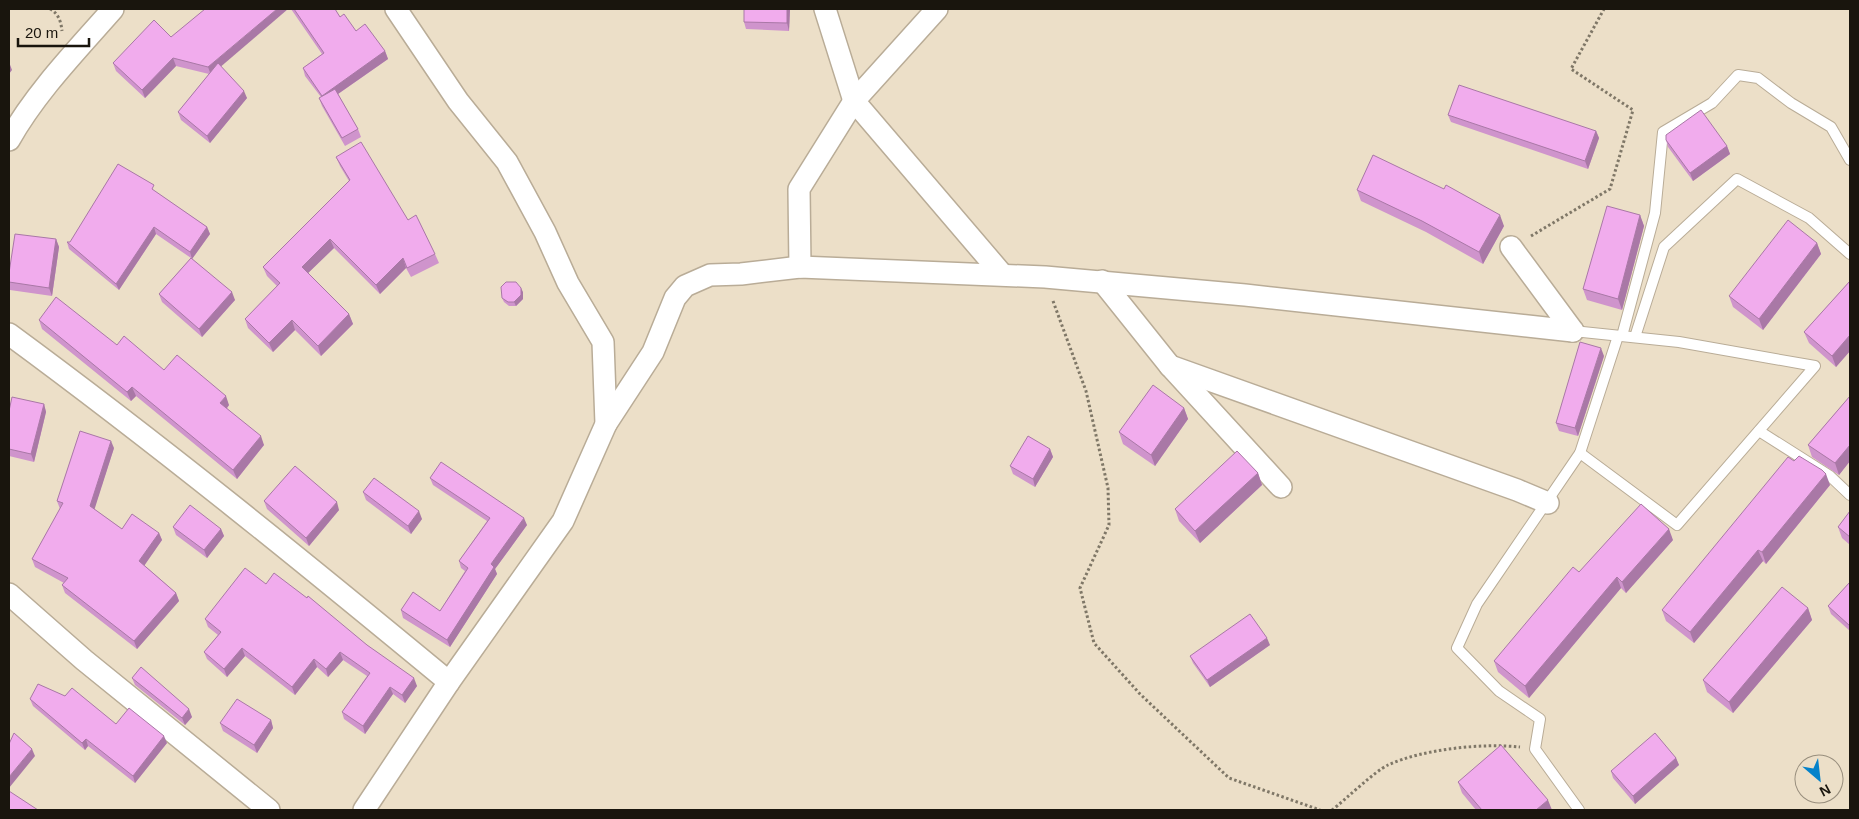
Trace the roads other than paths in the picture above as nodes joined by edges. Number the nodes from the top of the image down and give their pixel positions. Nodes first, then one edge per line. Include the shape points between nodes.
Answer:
1 (113, 9) edge
2 (396, 9) edge
3 (825, 9) edge
4 (937, 9) edge
5 (854, 101) junction
6 (9, 140) edge
7 (1850, 160) edge
8 (1511, 247) road end
9 (1850, 254) edge
10 (800, 267) junction
11 (1002, 273) junction
12 (1102, 282) junction
13 (1572, 330) junction
14 (9, 334) edge
15 (1620, 336) junction
16 (1635, 337) junction
17 (1170, 366) junction
18 (606, 424) junction
19 (1759, 431) junction
20 (1580, 453) junction
21 (1281, 487) dead end
22 (1850, 495) edge
23 (1548, 503) junction
24 (9, 594) edge
25 (449, 682) junction
26 (268, 810) edge
27 (364, 810) edge
28 (1580, 810) edge

1 - 6 street via 68,59 18,123
2 - 18 street via 458,100 507,162 568,282 603,342
3 - 5 street
4 - 5 street
5 - 10 street via 799,189
5 - 11 street
7 - 15 lane via 1831,127 1758,78 1738,75 1712,103 1663,132 1654,213
8 - 13 street
9 - 16 lane via 1809,218 1737,179 1664,247
10 - 11 street
10 - 18 street via 710,275 685,286 675,298 653,352
11 - 12 street
12 - 13 street
12 - 17 street
13 - 15 lane
14 - 25 street via 170,457
15 - 16 lane
15 - 20 lane
16 - 19 lane via 1816,366
17 - 21 street
17 - 23 street
18 - 25 street via 563,521
19 - 20 lane via 1678,526
19 - 22 lane via 1830,476
20 - 23 lane
23 - 28 lane via 1477,604 1457,648 1499,691 1540,719 1535,749
24 - 26 street via 84,660
25 - 27 street

